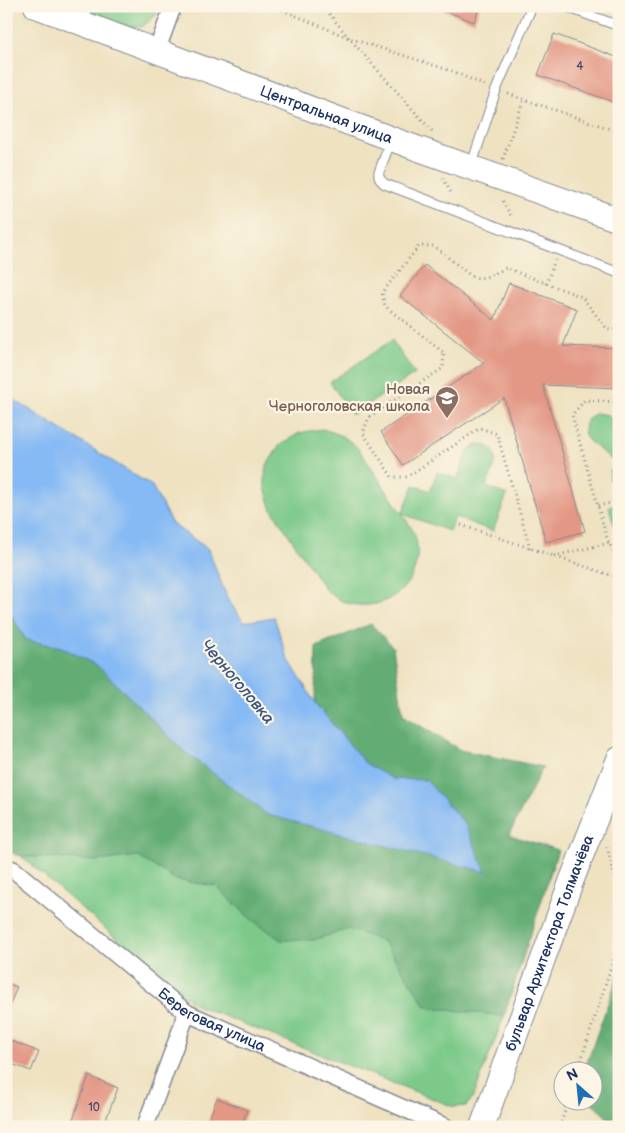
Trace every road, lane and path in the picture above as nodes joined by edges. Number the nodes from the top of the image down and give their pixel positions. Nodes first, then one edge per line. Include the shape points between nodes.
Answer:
1 (36, 6) edge
2 (172, 6) edge
3 (273, 6) edge
4 (324, 6) edge
5 (532, 6) edge
6 (564, 6) edge
7 (619, 26) edge
8 (349, 38) junction
9 (157, 50) junction
10 (496, 90) junction
11 (524, 99) junction
12 (619, 132) edge
13 (392, 138) junction
14 (438, 138) dead end
15 (502, 164) dead end
16 (471, 167) junction
17 (619, 220) edge
18 (552, 268) dead end
19 (619, 273) edge
20 (546, 284) junction
21 (619, 330) edge
22 (619, 402) edge
23 (619, 501) edge
24 (598, 506) junction
25 (461, 525) dead end
26 (610, 543) junction
27 (530, 548) junction
28 (554, 556) junction
29 (619, 564) edge
30 (619, 578) edge
31 (619, 759) edge
32 (6, 867) edge
33 (618, 945) edge
34 (187, 1013) junction
35 (581, 1060) edge
36 (565, 1110) edge
37 (146, 1127) edge
38 (446, 1127) edge
39 (482, 1127) edge
40 (560, 1127) edge

1 - 9 street, Центральная улица
2 - 9 street
3 - 8 path
4 - 8 path
5 - 10 lane
6 - 7 lane
8 - 10 path via 452,71
8 - 14 path
9 - 13 street, Центральная улица
10 - 11 path
10 - 16 lane
11 - 12 path
11 - 15 path
13 - 16 street, Центральная улица
13 - 19 lane via 378,176 385,184
16 - 17 street, Центральная улица
18 - 20 path
20 - 21 path via 582,297 608,329
20 - 27 path via 506,268 485,278 477,278 434,246 419,246 382,292 385,306 444,353 442,368 369,417 362,433 392,477 407,476 480,428 497,434
22 - 24 path via 585,400 572,415
23 - 24 path
24 - 26 path
25 - 27 path
26 - 28 path
26 - 29 path
27 - 28 path
28 - 30 path
31 - 39 street, бульвар Архитектора Толмачёва
32 - 34 street, Береговая улица via 14,870
33 - 35 path
34 - 37 street
34 - 38 street, Береговая улица
36 - 40 path

